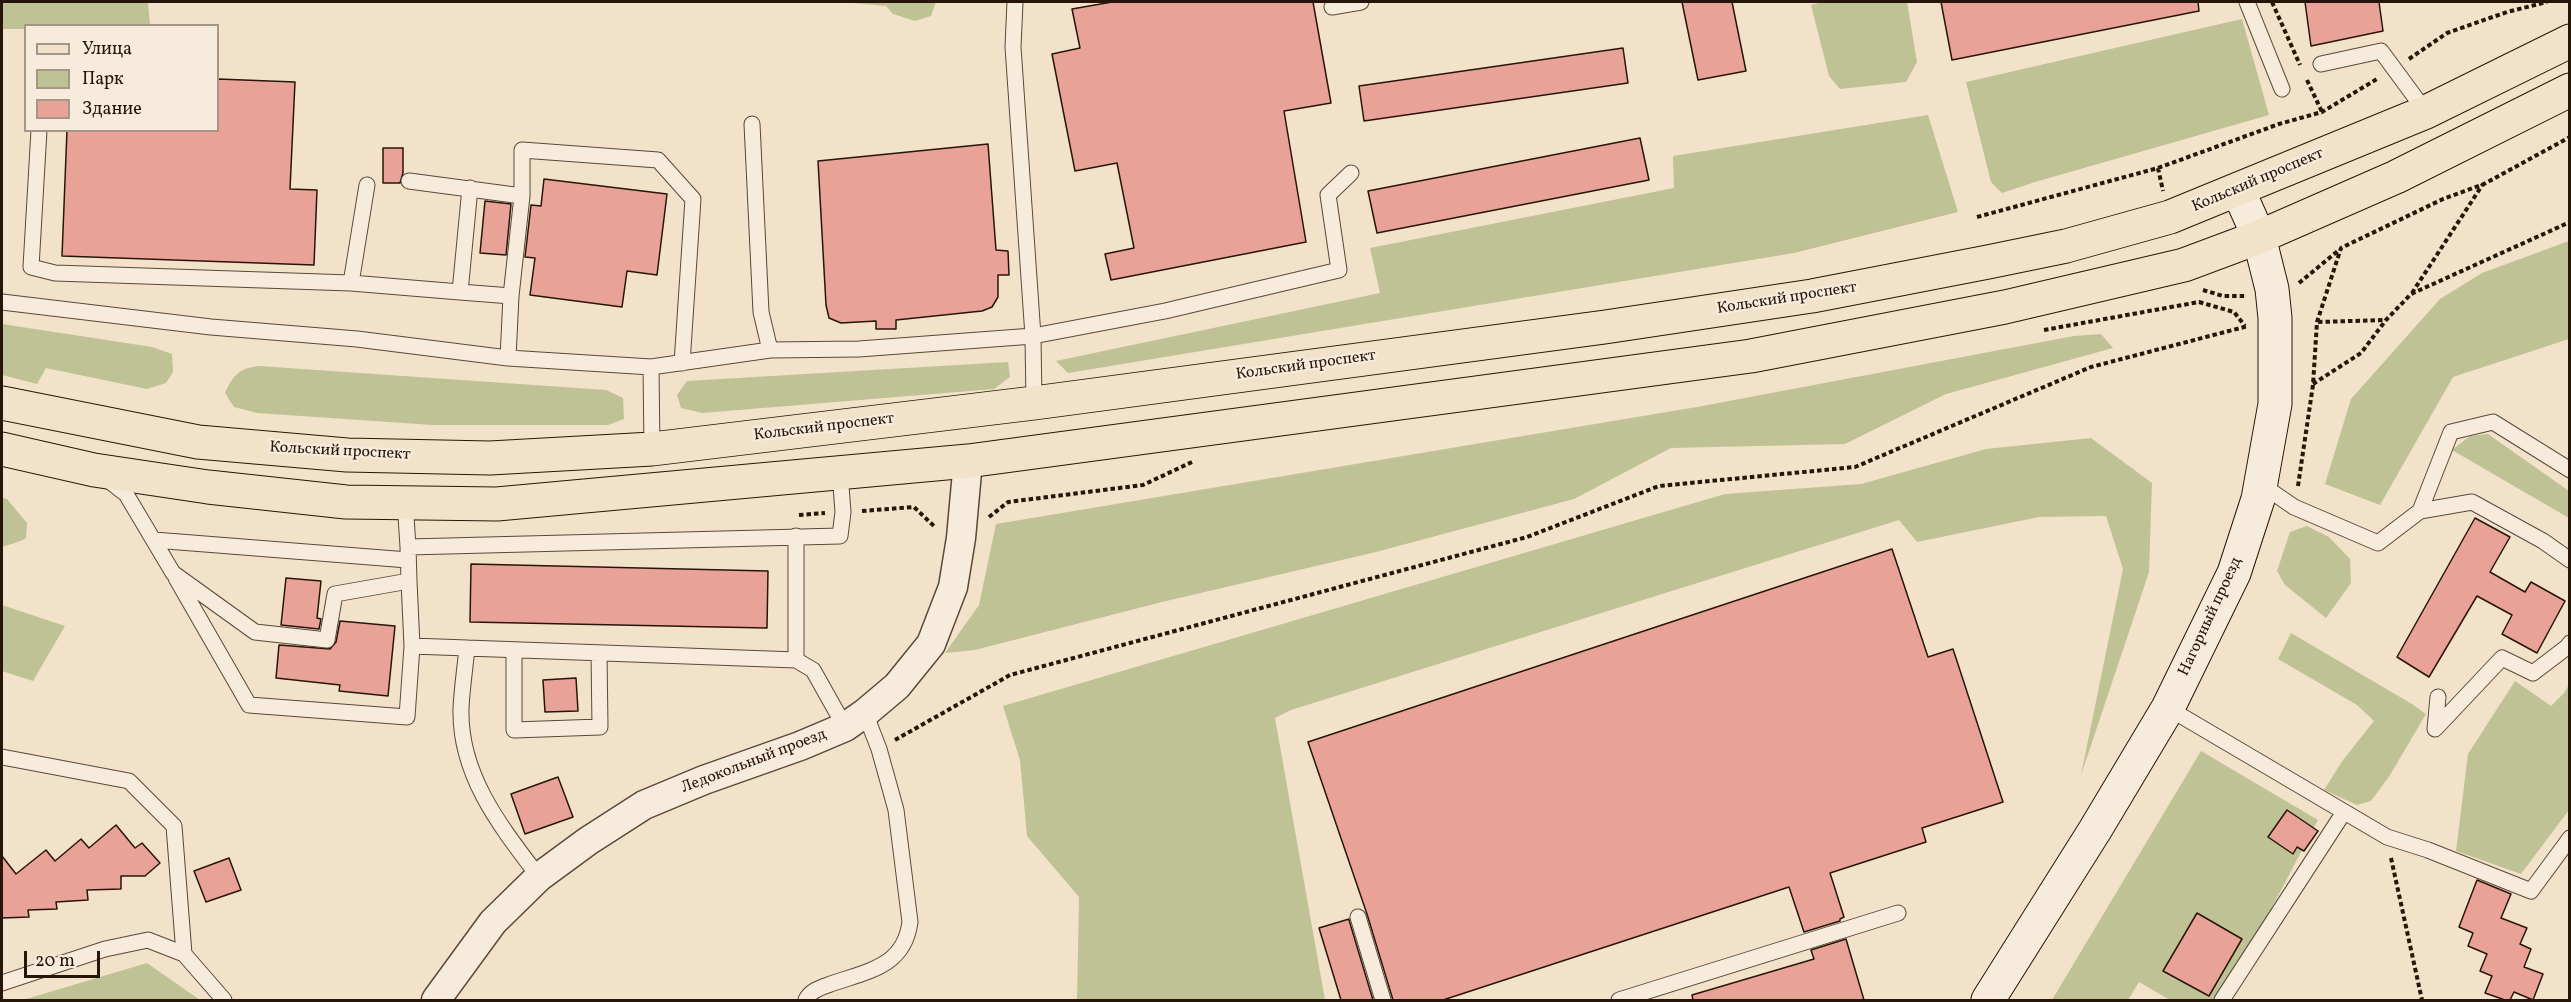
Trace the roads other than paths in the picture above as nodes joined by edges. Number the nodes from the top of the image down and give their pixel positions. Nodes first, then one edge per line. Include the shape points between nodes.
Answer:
1 (1015, 2) edge
2 (1361, 2) edge
3 (2247, 2) edge
4 (1332, 8) dead end
5 (2570, 40) edge
6 (2321, 64) dead end
7 (2282, 89) dead end
8 (2570, 90) edge
9 (2426, 112) junction
10 (752, 124) dead end
11 (39, 132) edge
12 (1351, 173) dead end
13 (409, 181) dead end
14 (367, 185) dead end
15 (470, 188) junction
16 (2238, 190) junction
17 (522, 196) junction
18 (2259, 237) junction
19 (351, 283) junction
20 (460, 292) junction
21 (511, 296) junction
22 (2, 302) edge
23 (1033, 336) junction
24 (770, 350) junction
25 (508, 358) junction
26 (682, 363) junction
27 (651, 368) junction
28 (2, 403) edge
29 (1034, 403) junction
30 (963, 411) junction
31 (652, 448) junction
32 (2, 449) edge
33 (968, 461) junction
34 (94, 470) junction
35 (2570, 470) edge
36 (840, 473) junction
37 (2262, 485) junction
38 (405, 501) junction
39 (2420, 511) junction
40 (796, 536) junction
41 (154, 540) junction
42 (408, 553) junction
43 (2570, 560) edge
44 (173, 573) junction
45 (409, 581) junction
46 (2570, 643) edge
47 (412, 646) junction
48 (468, 648) junction
49 (514, 650) junction
50 (598, 653) junction
51 (796, 660) junction
52 (2438, 697) dead end
53 (2168, 708) junction
54 (855, 720) junction
55 (2, 757) edge
56 (2344, 812) junction
57 (2570, 838) edge
58 (539, 878) junction
59 (1898, 914) dead end
60 (1358, 917) dead end
61 (184, 954) junction
62 (2, 983) edge
63 (224, 1000) edge
64 (436, 1000) edge
65 (806, 1000) edge
66 (1383, 1000) edge
67 (1619, 1000) edge
68 (1988, 1000) edge
69 (2222, 1000) edge

1 - 23 lane via 1013,47
2 - 4 lane
3 - 7 lane
5 - 9 main road, Кольский проспект
6 - 9 lane via 2381,51
8 - 18 main road via 2396,177
9 - 16 main road, Кольский проспект
10 - 24 lane via 761,312
11 - 19 lane via 31,267 55,273
12 - 23 lane via 1328,195 1339,270
13 - 15 lane
14 - 19 lane
15 - 17 lane
15 - 20 lane
16 - 18 main road, Нагорный проезд
16 - 29 main road, Кольский проспект via 2170,217 2066,246 1812,297
17 - 21 lane
17 - 26 lane via 522,150 658,160 693,199
18 - 33 main road via 2184,265 2005,308 1751,356
18 - 37 main road, Нагорный проезд via 2275,318 2275,404
19 - 20 lane
20 - 21 lane
21 - 25 lane
22 - 25 lane
23 - 24 lane via 859,349
23 - 29 lane
24 - 26 lane
25 - 27 lane
26 - 27 lane
27 - 31 lane
28 - 31 main road, Кольский проспект via 198,442 347,455 490,458
29 - 30 main road, Кольский проспект
30 - 31 main road, Кольский проспект
30 - 33 main road
32 - 34 main road
33 - 36 main road
33 - 54 street, Ледокольный проезд via 953,587 931,644 897,686
34 - 38 main road via 346,501
34 - 41 lane via 126,494
35 - 39 lane via 2493,422 2451,432
36 - 38 main road via 496,504
36 - 40 lane via 840,536
37 - 39 lane via 2294,507 2378,543
37 - 53 main road, Нагорный проезд via 2234,573
38 - 42 lane
39 - 43 lane via 2472,502
40 - 42 lane
40 - 51 lane
41 - 42 lane
41 - 44 lane
42 - 45 lane
44 - 45 lane via 255,632 327,640 335,594
44 - 47 lane via 249,705 407,717
45 - 47 lane
46 - 52 lane via 2533,674 2502,658 2435,729
47 - 48 lane
48 - 49 lane
48 - 58 lane via 461,710 473,777 491,812
49 - 50 lane
49 - 50 lane via 513,730 600,727
50 - 51 lane
51 - 54 lane via 813,670
53 - 56 lane
53 - 68 main road, Нагорный проезд
54 - 58 street, Ледокольный проезд via 800,746 644,805 588,840
54 - 65 lane via 879,749 896,810 910,922 908,938 901,952 886,963 821,987
55 - 61 lane via 129,782 174,826
56 - 57 lane via 2386,837 2531,891
56 - 69 lane
58 - 64 street, Ледокольный проезд via 493,922
59 - 67 lane
60 - 66 lane
61 - 62 lane via 148,940 105,949
61 - 63 lane

